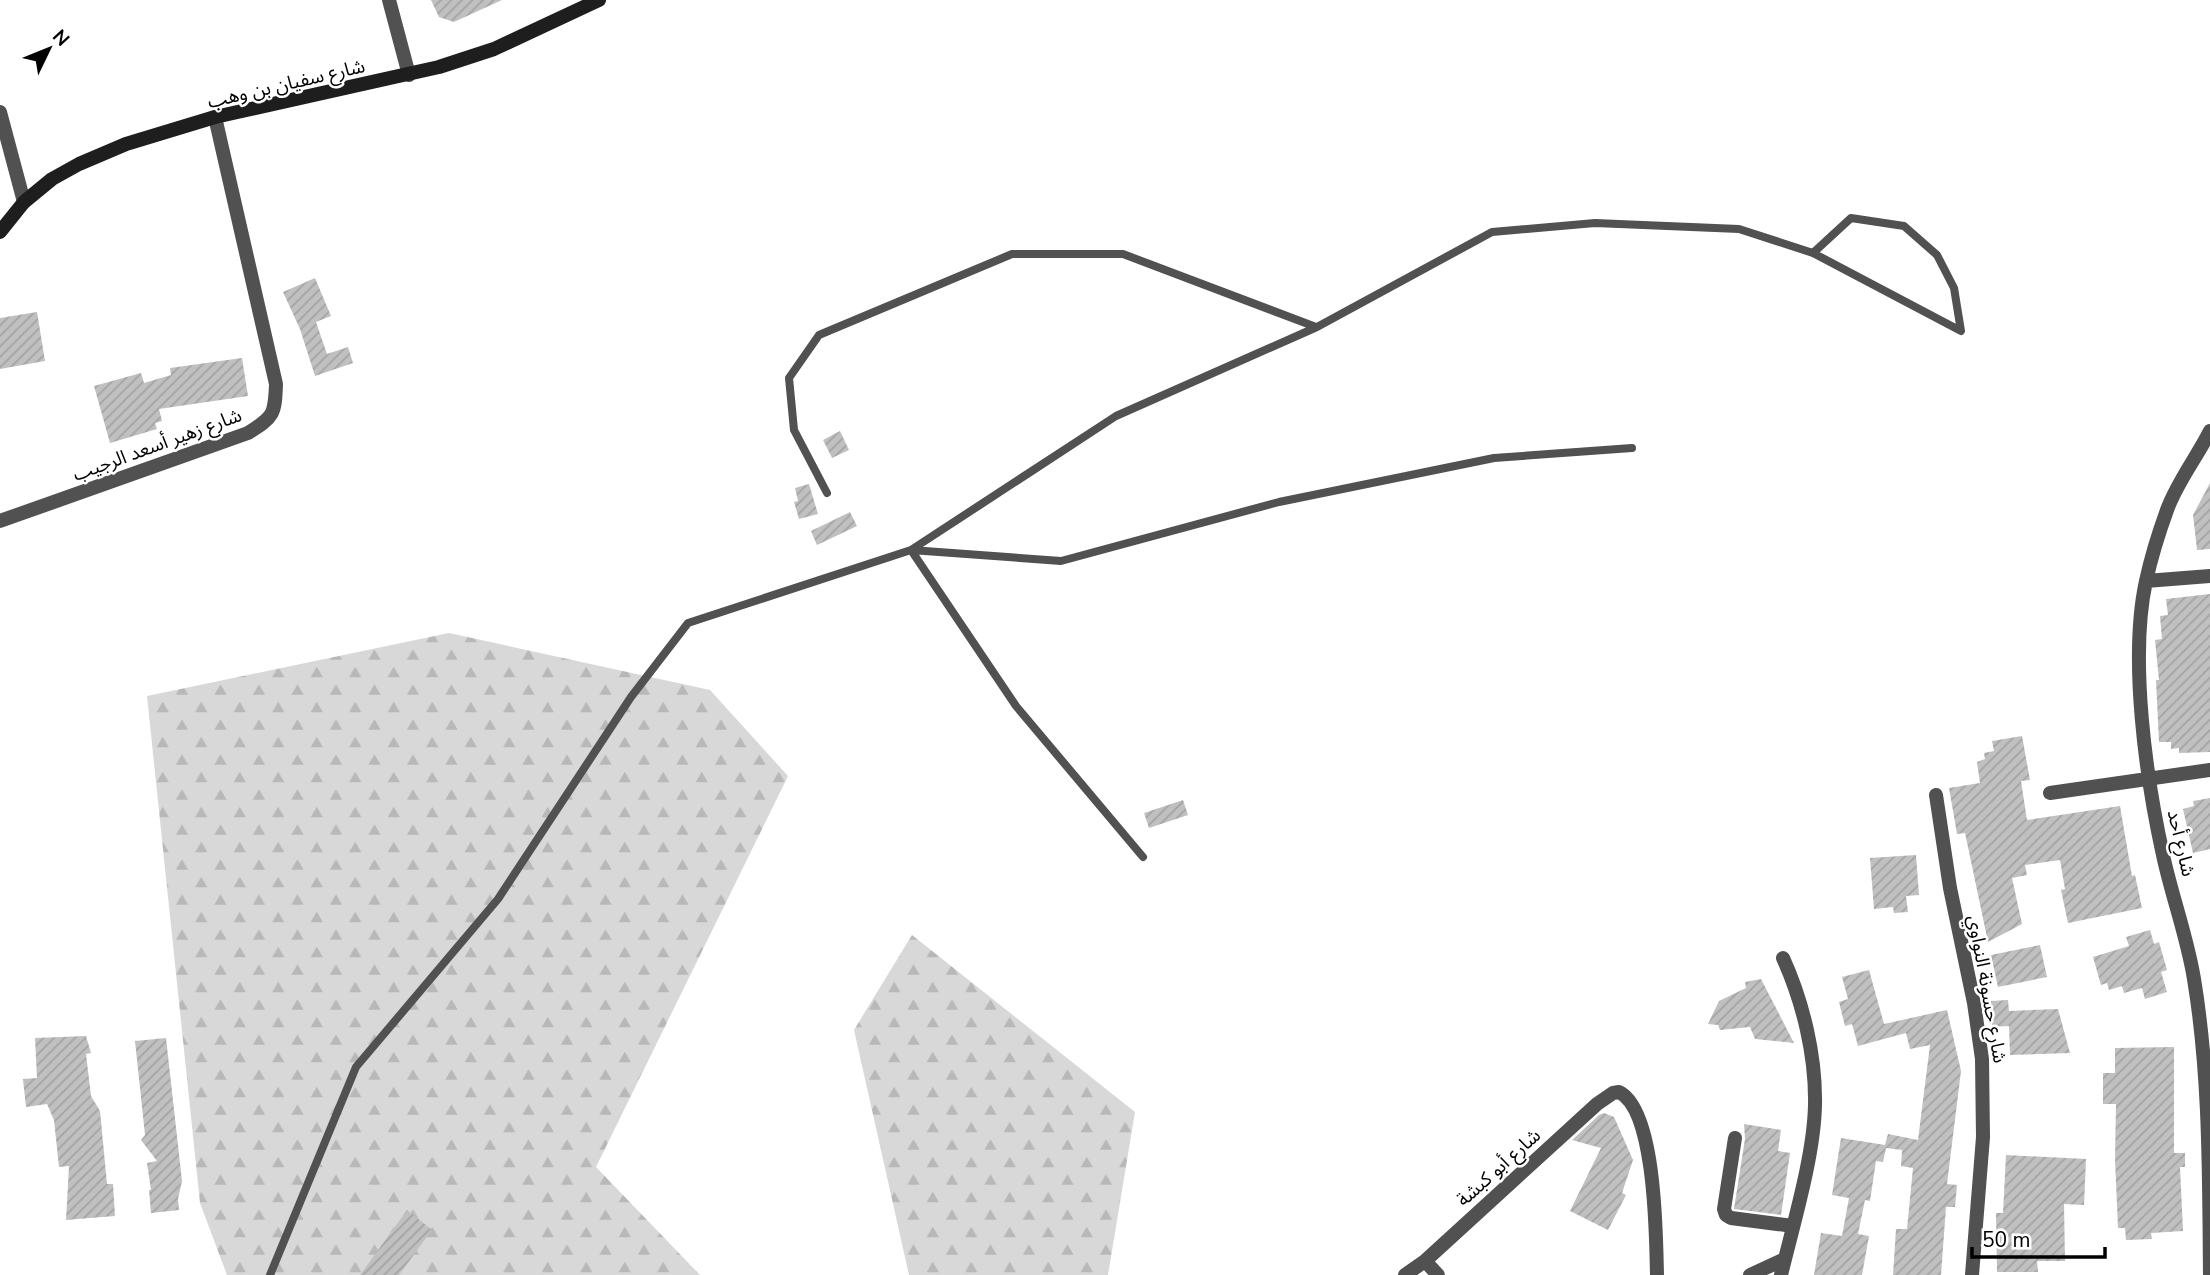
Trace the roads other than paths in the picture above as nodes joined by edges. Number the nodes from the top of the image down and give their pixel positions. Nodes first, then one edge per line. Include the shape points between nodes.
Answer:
1 (388, 0) edge
2 (599, 0) edge
3 (409, 75) junction
4 (0, 113) edge
5 (215, 117) junction
6 (24, 202) junction
7 (0, 232) edge
8 (1814, 253) junction
9 (1316, 327) junction
10 (2210, 430) edge
11 (1632, 449) dead end
12 (827, 493) dead end
13 (0, 521) edge
14 (911, 550) junction
15 (2210, 576) edge
16 (2146, 581) junction
17 (2210, 770) edge
18 (2151, 779) junction
19 (2050, 793) dead end
20 (1936, 795) dead end
21 (1143, 857) dead end
22 (1783, 958) dead end
23 (1735, 1138) dead end
24 (2210, 1207) edge
25 (1793, 1226) junction
26 (1785, 1259) junction
27 (1425, 1261) junction
28 (270, 1275) edge
29 (1405, 1275) edge
30 (1438, 1275) edge
31 (1657, 1275) edge
32 (1750, 1275) edge
33 (1781, 1275) edge
34 (1972, 1275) edge
35 (2210, 1275) edge

1 - 3 street
2 - 3 street, شارع سفيان بن وهب via 494,49
3 - 5 street, شارع سفيان بن وهب
4 - 6 street
5 - 6 street, شارع سفيان بن وهب via 126,144 79,164
5 - 13 street, شارع زهير أسعد الرجيب via 276,384 275,408 269,420 213,447
6 - 7 street, شارع سفيان بن وهب
8 - 8 lane via 1838,266 1961,331 1954,288 1937,255 1904,226 1851,218
8 - 9 lane via 1739,229 1595,223 1492,232
9 - 12 lane via 1123,254 1012,254 819,335 789,378 794,430
9 - 14 lane via 1116,416
10 - 16 street, شارع أحد via 2168,508
11 - 14 lane via 1480,461 1279,502 1060,561
14 - 21 lane via 1016,706
14 - 28 lane via 688,623 631,697 498,898 356,1067
15 - 16 street
16 - 18 street, شارع أحد via 2140,678
17 - 18 street
18 - 19 street
18 - 24 street, شارع أحد via 2163,857 2187,941 2199,1010
20 - 34 street, شارع حسونة النواوي via 1982,1059 1983,1137
22 - 25 street via 1802,1014 1815,1105
23 - 25 street via 1726,1215
24 - 35 street, شارع أحد
25 - 26 street
26 - 32 street
26 - 33 street
27 - 29 street, شارع أبو كبشة
27 - 30 street
27 - 31 street, شارع أبو كبشة via 1597,1104 1619,1092 1631,1101 1644,1136 1655,1201

